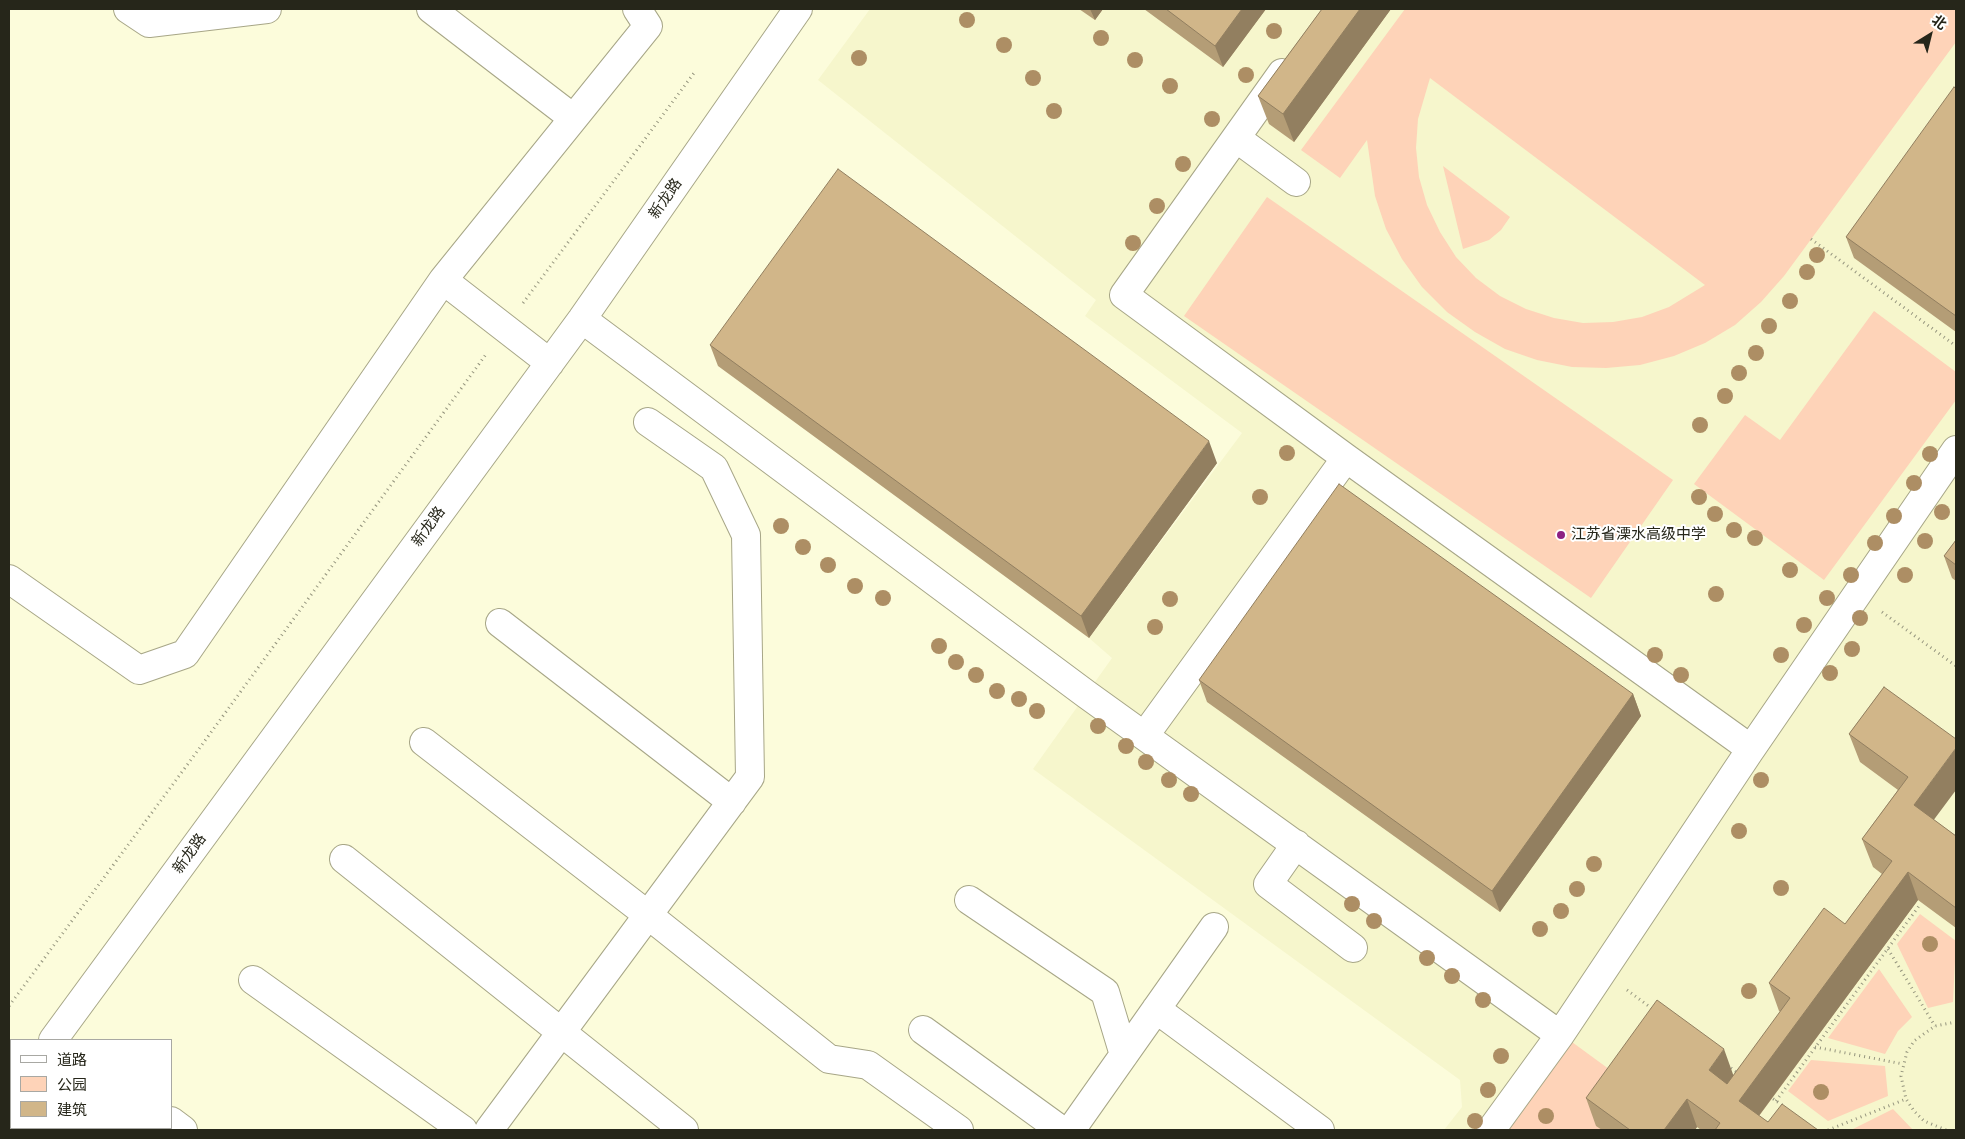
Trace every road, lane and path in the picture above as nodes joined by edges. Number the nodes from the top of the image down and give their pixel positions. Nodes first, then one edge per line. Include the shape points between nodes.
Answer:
1 (128, 9) edge
2 (266, 9) edge
3 (431, 9) edge
4 (636, 9) edge
5 (798, 9) edge
6 (1300, 49) edge
7 (694, 73) dead end
8 (574, 118) junction
9 (1236, 138) junction
10 (1296, 182) dead end
11 (1811, 239) dead end
12 (443, 280) junction
13 (582, 319) junction
14 (505, 328) junction
15 (1956, 346) edge
16 (550, 363) junction
17 (648, 422) dead end
18 (1956, 450) edge
19 (1346, 458) junction
20 (9, 579) edge
21 (1856, 594) junction
22 (500, 623) dead end
23 (1956, 666) edge
24 (1145, 735) junction
25 (424, 742) dead end
26 (1751, 749) junction
27 (732, 802) junction
28 (1296, 844) junction
29 (344, 859) dead end
30 (969, 900) dead end
31 (1919, 906) edge
32 (648, 915) junction
33 (1214, 928) dead end
34 (1353, 948) dead end
35 (1888, 949) junction
36 (1603, 971) junction
37 (253, 980) dead end
38 (9, 1006) edge
39 (1156, 1010) junction
40 (1657, 1012) edge
41 (1956, 1022) edge
42 (1935, 1026) junction
43 (923, 1030) dead end
44 (562, 1031) junction
45 (1560, 1035) junction
46 (54, 1039) edge
47 (1815, 1047) junction
48 (1124, 1055) junction
49 (1726, 1064) edge
50 (1903, 1064) junction
51 (1742, 1076) edge
52 (1765, 1093) edge
53 (1906, 1099) junction
54 (1776, 1101) junction
55 (1791, 1113) edge
56 (172, 1122) edge
57 (184, 1130) edge
58 (463, 1130) edge
59 (489, 1130) edge
60 (684, 1130) edge
61 (959, 1130) edge
62 (1061, 1130) edge
63 (1071, 1130) edge
64 (1320, 1130) edge
65 (1492, 1130) edge
66 (1828, 1130) edge
67 (1946, 1130) edge

1 - 2 street via 149,24
3 - 8 street
4 - 8 street via 648,26
5 - 13 street, 新龙路
6 - 9 street
7 - 14 path
8 - 12 street
9 - 10 street
9 - 19 street via 1124,295
11 - 15 path
12 - 14 street
12 - 20 street via 185,654 139,670
13 - 16 street, 新龙路
13 - 24 street
14 - 16 street
14 - 38 path
16 - 46 street, 新龙路
17 - 27 street via 714,468 746,535 750,777
18 - 21 street
19 - 24 street
19 - 26 street
21 - 23 path
21 - 26 street
22 - 27 street
24 - 28 street
25 - 32 street
26 - 36 street
27 - 32 street
28 - 34 street via 1268,884
28 - 45 street
29 - 44 street
30 - 48 street via 1105,992
31 - 35 path
32 - 44 street
32 - 61 street via 830,1059 868,1065
33 - 39 street
35 - 42 path
35 - 47 path
36 - 40 path
36 - 45 street
37 - 58 street
39 - 48 street
39 - 64 street
41 - 42 path
42 - 50 path via 1914,1041
43 - 62 street
44 - 59 street
44 - 60 street
45 - 65 street
47 - 50 path
47 - 54 path
48 - 63 street
49 - 51 path
50 - 53 path via 1902,1088
52 - 54 path
53 - 66 path
53 - 67 path via 1924,1121
54 - 55 path
56 - 57 street

